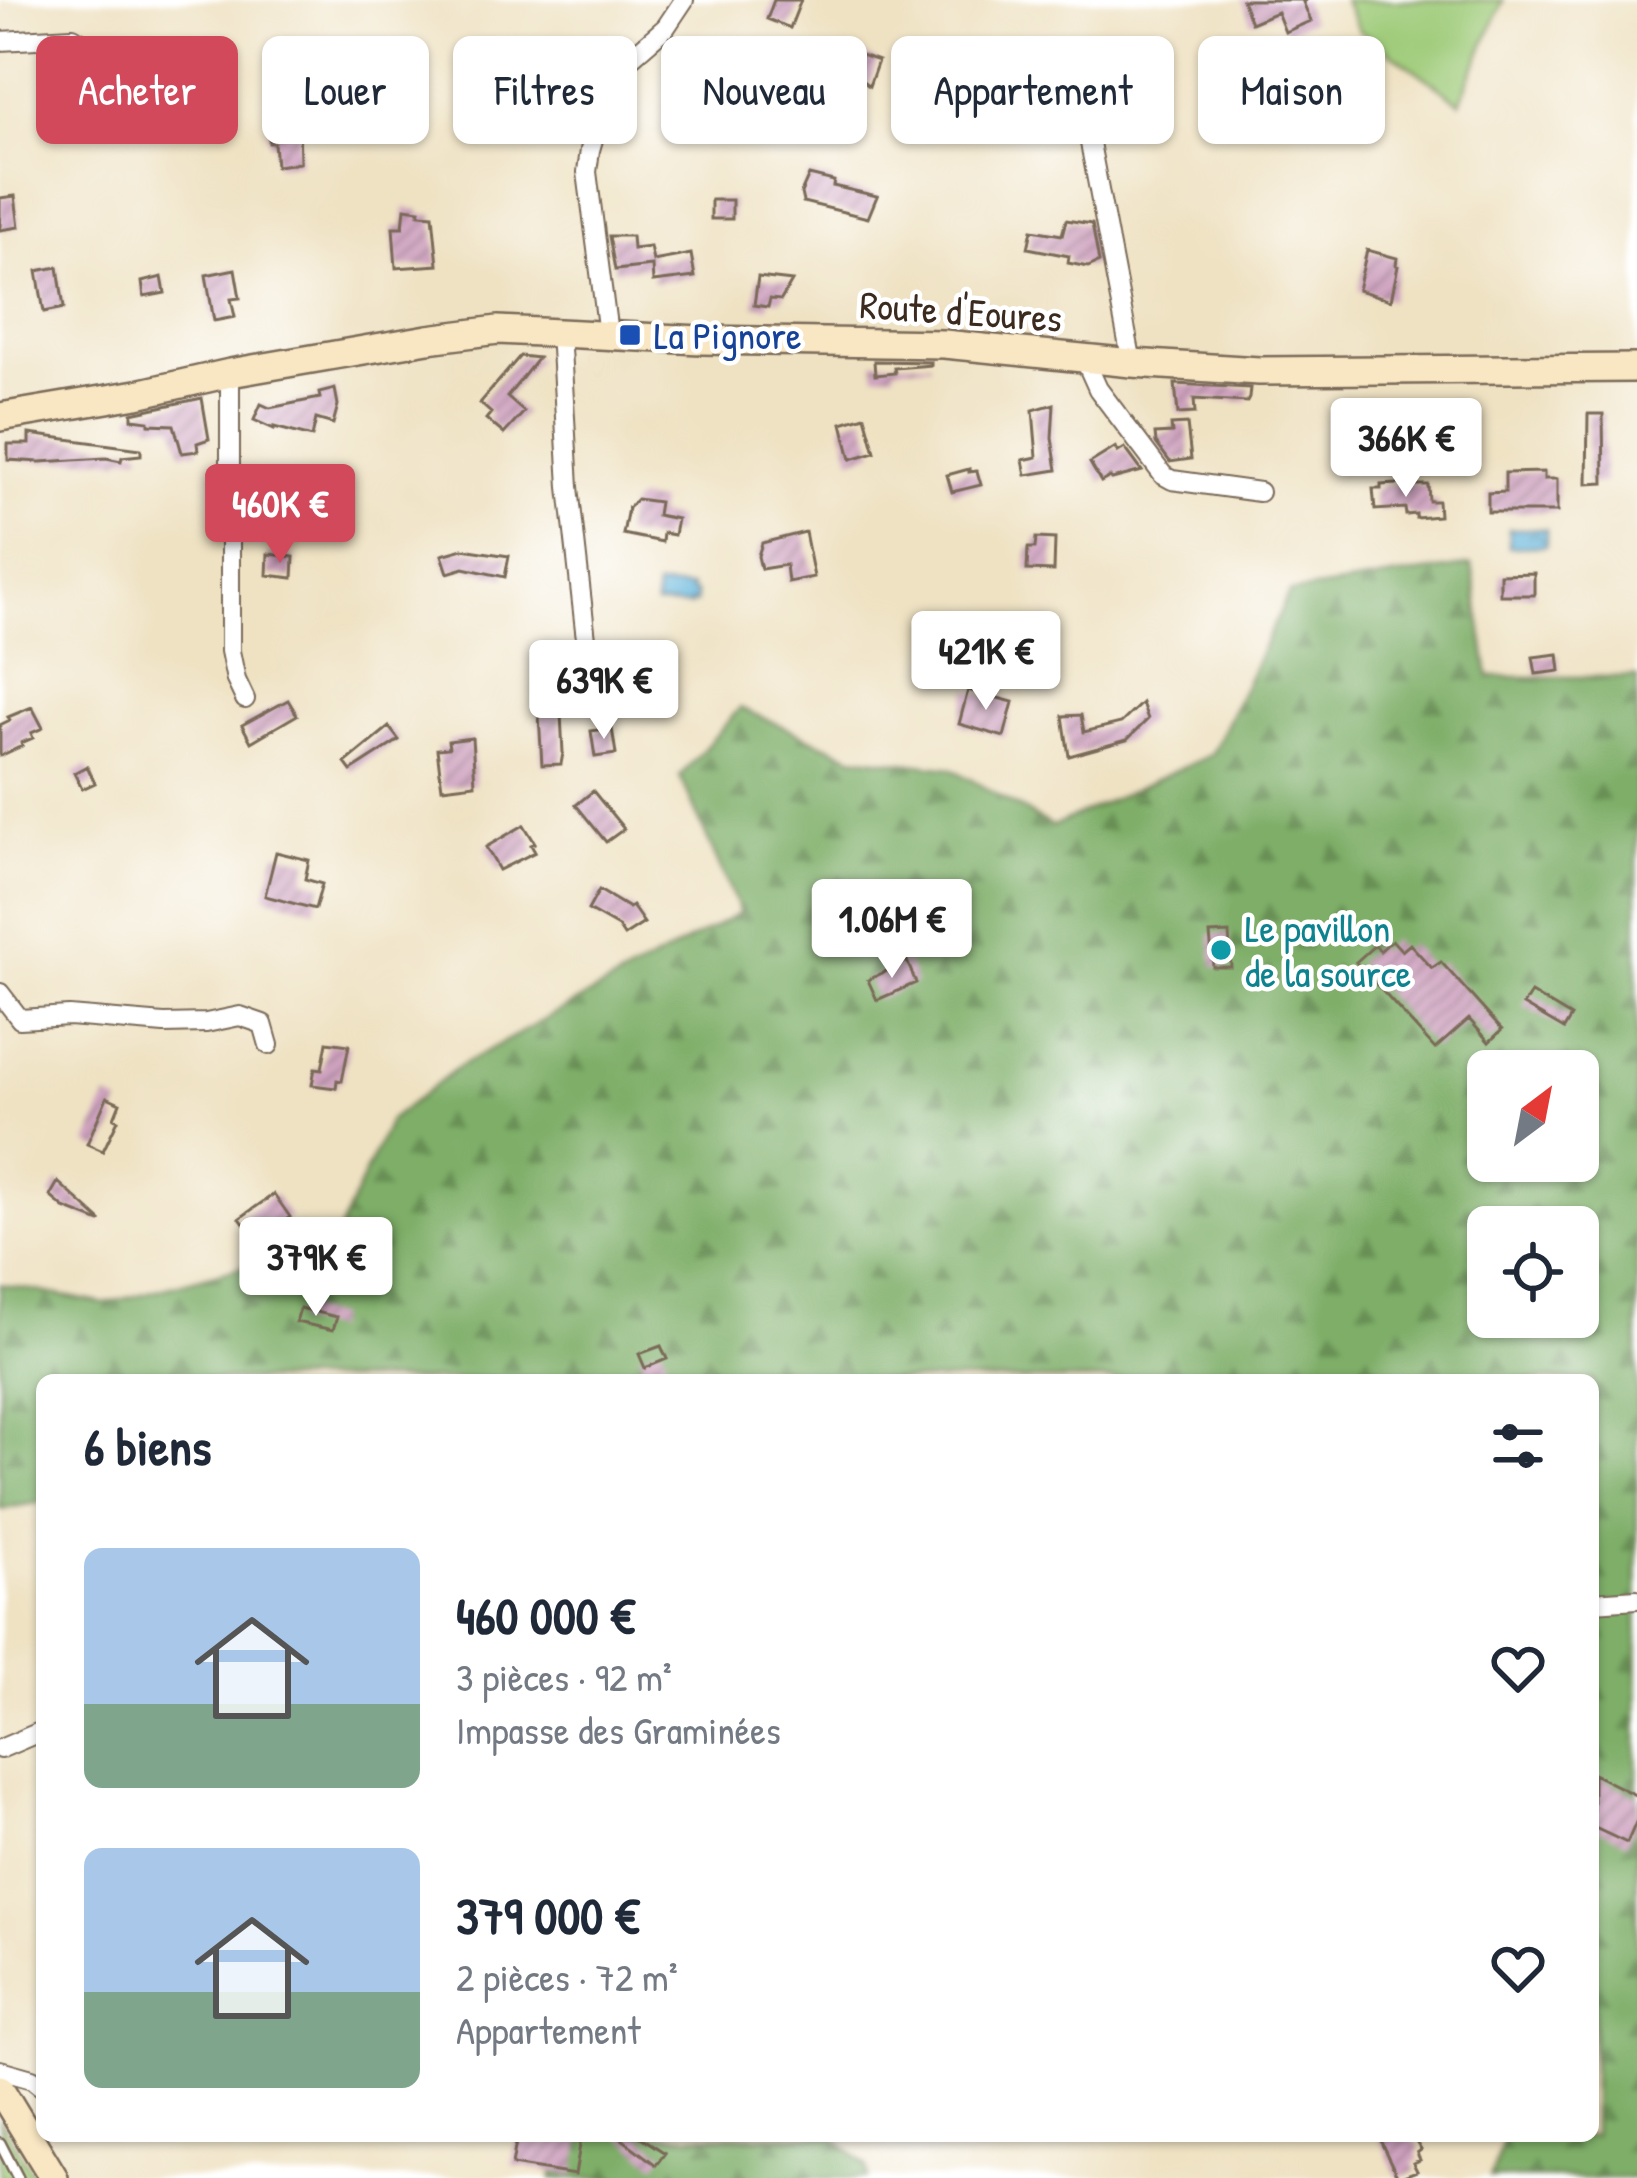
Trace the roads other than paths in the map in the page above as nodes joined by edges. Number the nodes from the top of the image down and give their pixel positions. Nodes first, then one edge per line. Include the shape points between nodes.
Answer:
1 (684, 0) edge
2 (36, 39) edge
3 (0, 40) edge
4 (1090, 144) edge
5 (560, 331) junction
6 (608, 334) junction
7 (1084, 358) junction
8 (1132, 363) junction
9 (1637, 368) edge
10 (230, 373) junction
11 (0, 417) edge
12 (1259, 492) dead end
13 (588, 657) dead end
14 (245, 699) dead end
15 (0, 993) edge
16 (269, 1045) dead end
17 (1637, 1599) edge
18 (1599, 1602) edge
19 (36, 1734) edge
20 (0, 1749) edge
21 (0, 2070) edge
22 (36, 2082) edge
23 (0, 2089) edge
24 (0, 2143) edge
25 (18, 2178) edge
26 (54, 2178) edge

1 - 6 street via 608,86 590,150
2 - 3 street
4 - 8 street
5 - 6 street, Route d'Eoures
5 - 10 street, Route d'Eoures via 498,330
5 - 13 street
6 - 7 street, Route d'Eoures via 944,344
7 - 8 street, Route d'Eoures
7 - 12 street via 1163,475
8 - 9 street, Route d'Eoures via 1281,371
10 - 11 street, Route d'Eoures
10 - 14 street via 230,651
15 - 16 street via 20,1019 164,1024 240,1016 263,1024
17 - 18 street
19 - 20 street
21 - 22 street
23 - 26 street
24 - 25 lane

